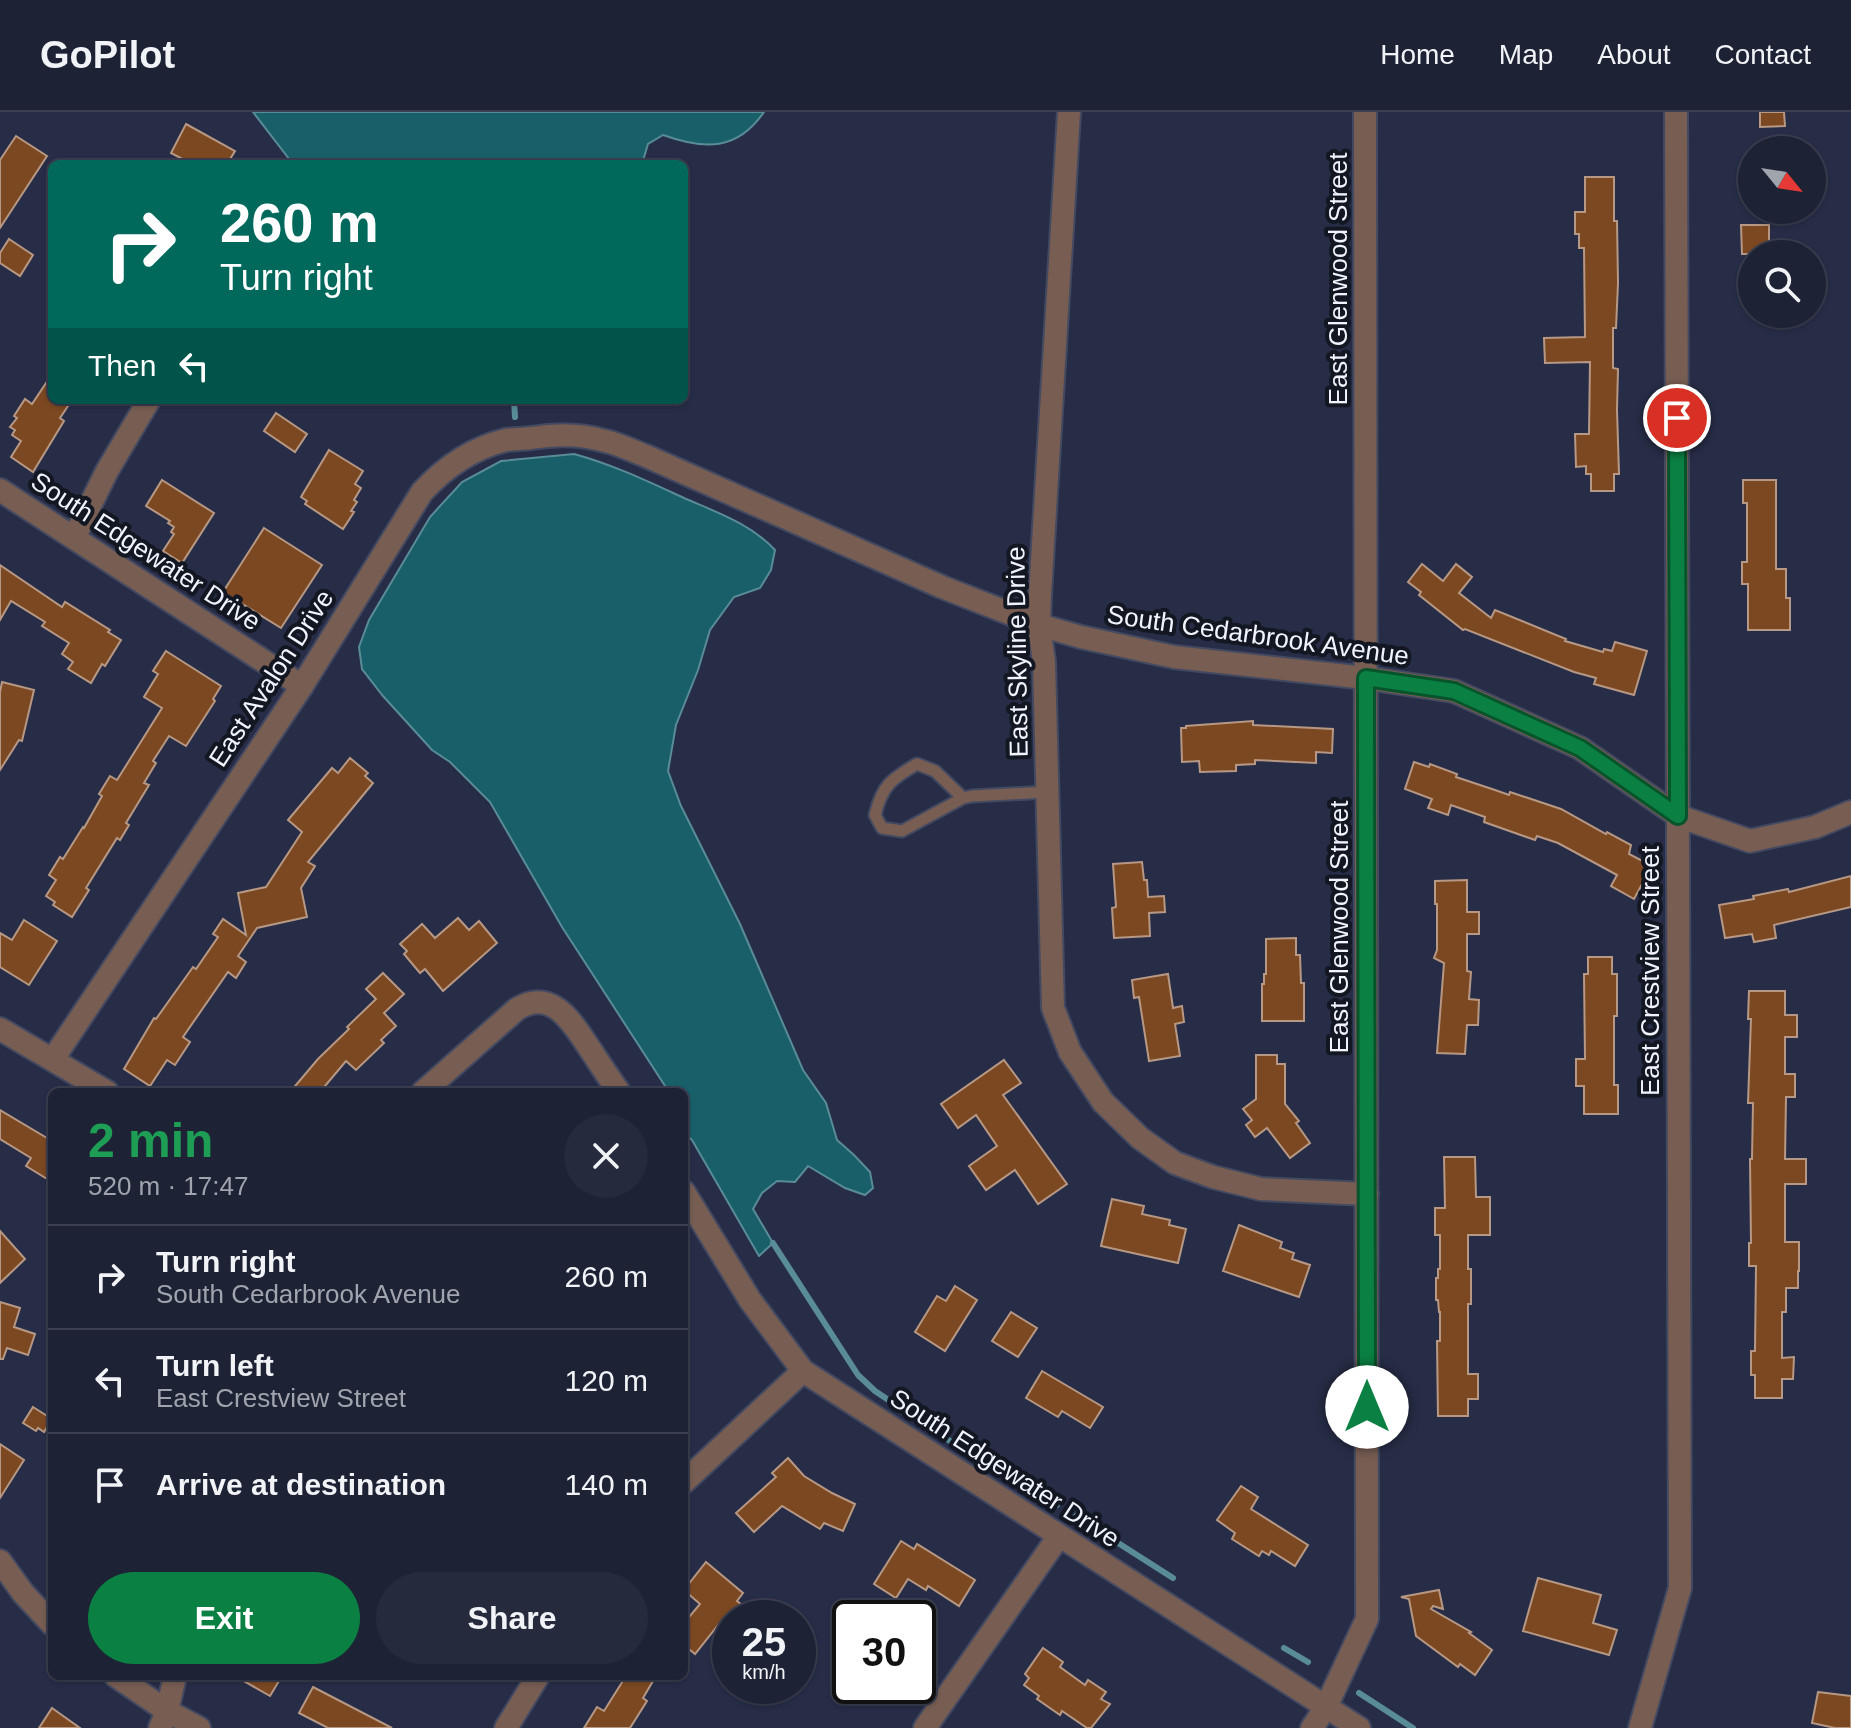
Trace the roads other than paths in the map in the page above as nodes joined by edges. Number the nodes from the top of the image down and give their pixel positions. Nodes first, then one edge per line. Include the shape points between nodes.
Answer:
1 (1069, 112) edge
2 (1365, 112) edge
3 (1676, 112) edge
4 (147, 404) edge
5 (605, 441) joint
6 (0, 490) edge
7 (74, 538) junction
8 (1039, 625) junction
9 (1366, 678) junction
10 (302, 686) junction
11 (1047, 792) junction
12 (963, 798) junction
13 (1851, 812) edge
14 (1678, 816) junction
15 (0, 1029) edge
16 (53, 1059) junction
17 (100, 1088) edge
18 (428, 1088) edge
19 (616, 1088) edge
20 (1367, 1194) junction
21 (688, 1199) edge
22 (803, 1371) junction
23 (688, 1478) edge
24 (1059, 1536) junction
25 (0, 1561) edge
26 (48, 1620) edge
27 (120, 1680) edge
28 (174, 1680) edge
29 (536, 1680) edge
30 (1326, 1707) junction
31 (163, 1720) edge
32 (199, 1728) edge
33 (506, 1728) edge
34 (925, 1728) edge
35 (1312, 1728) edge
36 (1359, 1728) edge
37 (1640, 1728) edge

1 - 8 street, East Skyline Drive
2 - 9 street, East Glenwood Street
3 - 14 street, East Crestview Street
4 - 7 street
5 - 8 street, South Cedarbrook Avenue
5 - 10 street, East Avalon Drive via 566,435 509,440 446,469 413,505
6 - 7 street, South Edgewater Drive
7 - 10 street, South Edgewater Drive
8 - 9 street, South Cedarbrook Avenue via 1174,657
8 - 11 street, East Skyline Drive
9 - 14 street, South Cedarbrook Avenue via 1454,691 1580,748
9 - 20 street, East Glenwood Street
10 - 16 street, East Avalon Drive
11 - 12 lane
11 - 20 street, East Skyline Drive via 1053,1008 1070,1052 1103,1102 1175,1163 1213,1177 1261,1189
12 - 12 lane via 902,831 882,828 875,815 878,800 894,777 917,764 935,771
13 - 14 street, South Cedarbrook Avenue via 1815,827 1750,841
14 - 37 street, East Crestview Street via 1680,1588
15 - 16 street
16 - 17 street
18 - 19 street via 531,1002 549,1004 569,1018
20 - 30 street, East Glenwood Street via 1367,1619
21 - 22 street, South Edgewater Drive via 750,1300
22 - 23 street
22 - 24 street, South Edgewater Drive
24 - 30 street, South Edgewater Drive
24 - 34 street
25 - 26 street
27 - 31 street
28 - 31 street
29 - 33 street
30 - 35 street, East Glenwood Street
30 - 36 street, South Edgewater Drive
31 - 32 street

